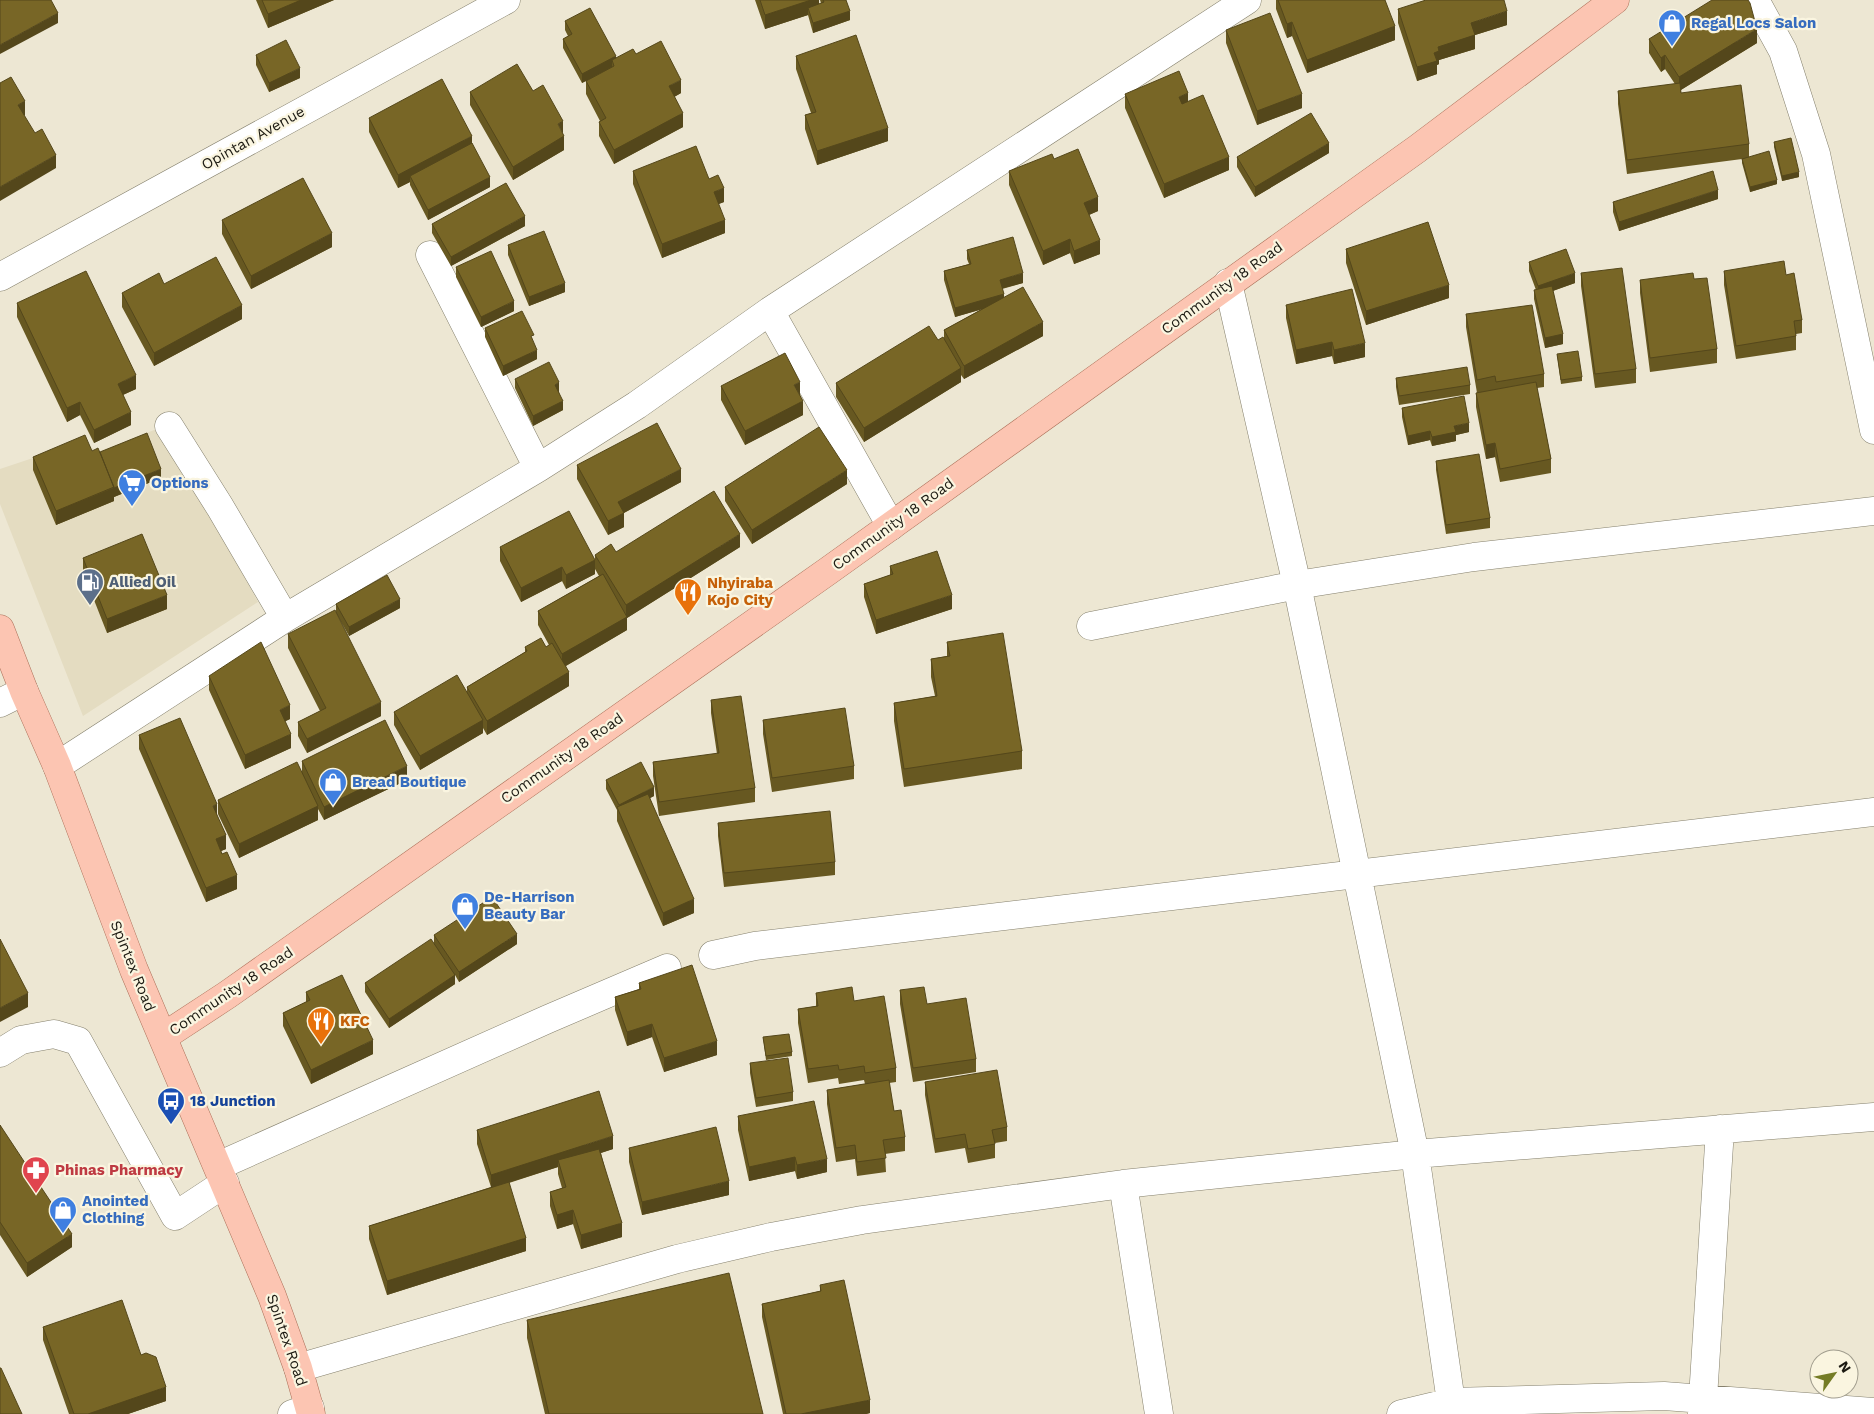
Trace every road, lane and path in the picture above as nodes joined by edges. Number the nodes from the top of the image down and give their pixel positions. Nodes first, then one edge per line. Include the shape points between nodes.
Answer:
1 (506, 0) edge
2 (1247, 0) edge
3 (1615, 0) edge
4 (1755, 0) edge
5 (430, 255) dead end
6 (0, 277) edge
7 (1228, 283) junction
8 (770, 311) junction
9 (169, 426) dead end
10 (1874, 430) edge
11 (538, 468) junction
12 (1874, 511) edge
13 (891, 526) junction
14 (1297, 585) junction
15 (286, 618) junction
16 (1091, 626) dead end
17 (0, 629) edge
18 (24, 691) junction
19 (0, 703) edge
20 (57, 766) junction
21 (1874, 812) edge
22 (1358, 873) junction
23 (713, 955) dead end
24 (667, 968) dead end
25 (163, 1037) junction
26 (0, 1053) edge
27 (1874, 1117) edge
28 (1720, 1129) junction
29 (1415, 1154) junction
30 (221, 1175) junction
31 (1123, 1184) junction
32 (298, 1368) junction
33 (1452, 1402) junction
34 (1703, 1406) edge
35 (304, 1412) edge
36 (1874, 1412) edge
37 (1159, 1414) edge
38 (1401, 1414) edge

1 - 6 street, Opintan Avenue
2 - 8 street
3 - 7 main road, Community 18 Road via 1417,149
4 - 10 street via 1783,51 1816,154
5 - 11 street
7 - 13 main road, Community 18 Road
7 - 14 street
8 - 11 street via 637,405
8 - 13 street
9 - 15 street
11 - 15 street
12 - 14 street via 1474,557
13 - 25 main road, Community 18 Road
14 - 16 street
14 - 22 street
15 - 20 street
17 - 18 main road, Spintex Road
18 - 19 street
18 - 20 main road, Spintex Road
20 - 25 main road, Spintex Road via 134,970
21 - 22 street
22 - 23 street via 755,946
22 - 29 street
24 - 30 street via 530,1027
25 - 30 main road, Spintex Road
26 - 30 street via 21,1040 54,1034 78,1041 175,1216
27 - 28 street
28 - 29 street
28 - 34 street
29 - 31 street
29 - 33 street
30 - 32 main road, Spintex Road via 272,1296
31 - 32 street via 862,1220 752,1241 677,1259
31 - 37 street
32 - 35 main road, Spintex Road
33 - 34 street via 1664,1396
33 - 38 street
34 - 36 street

